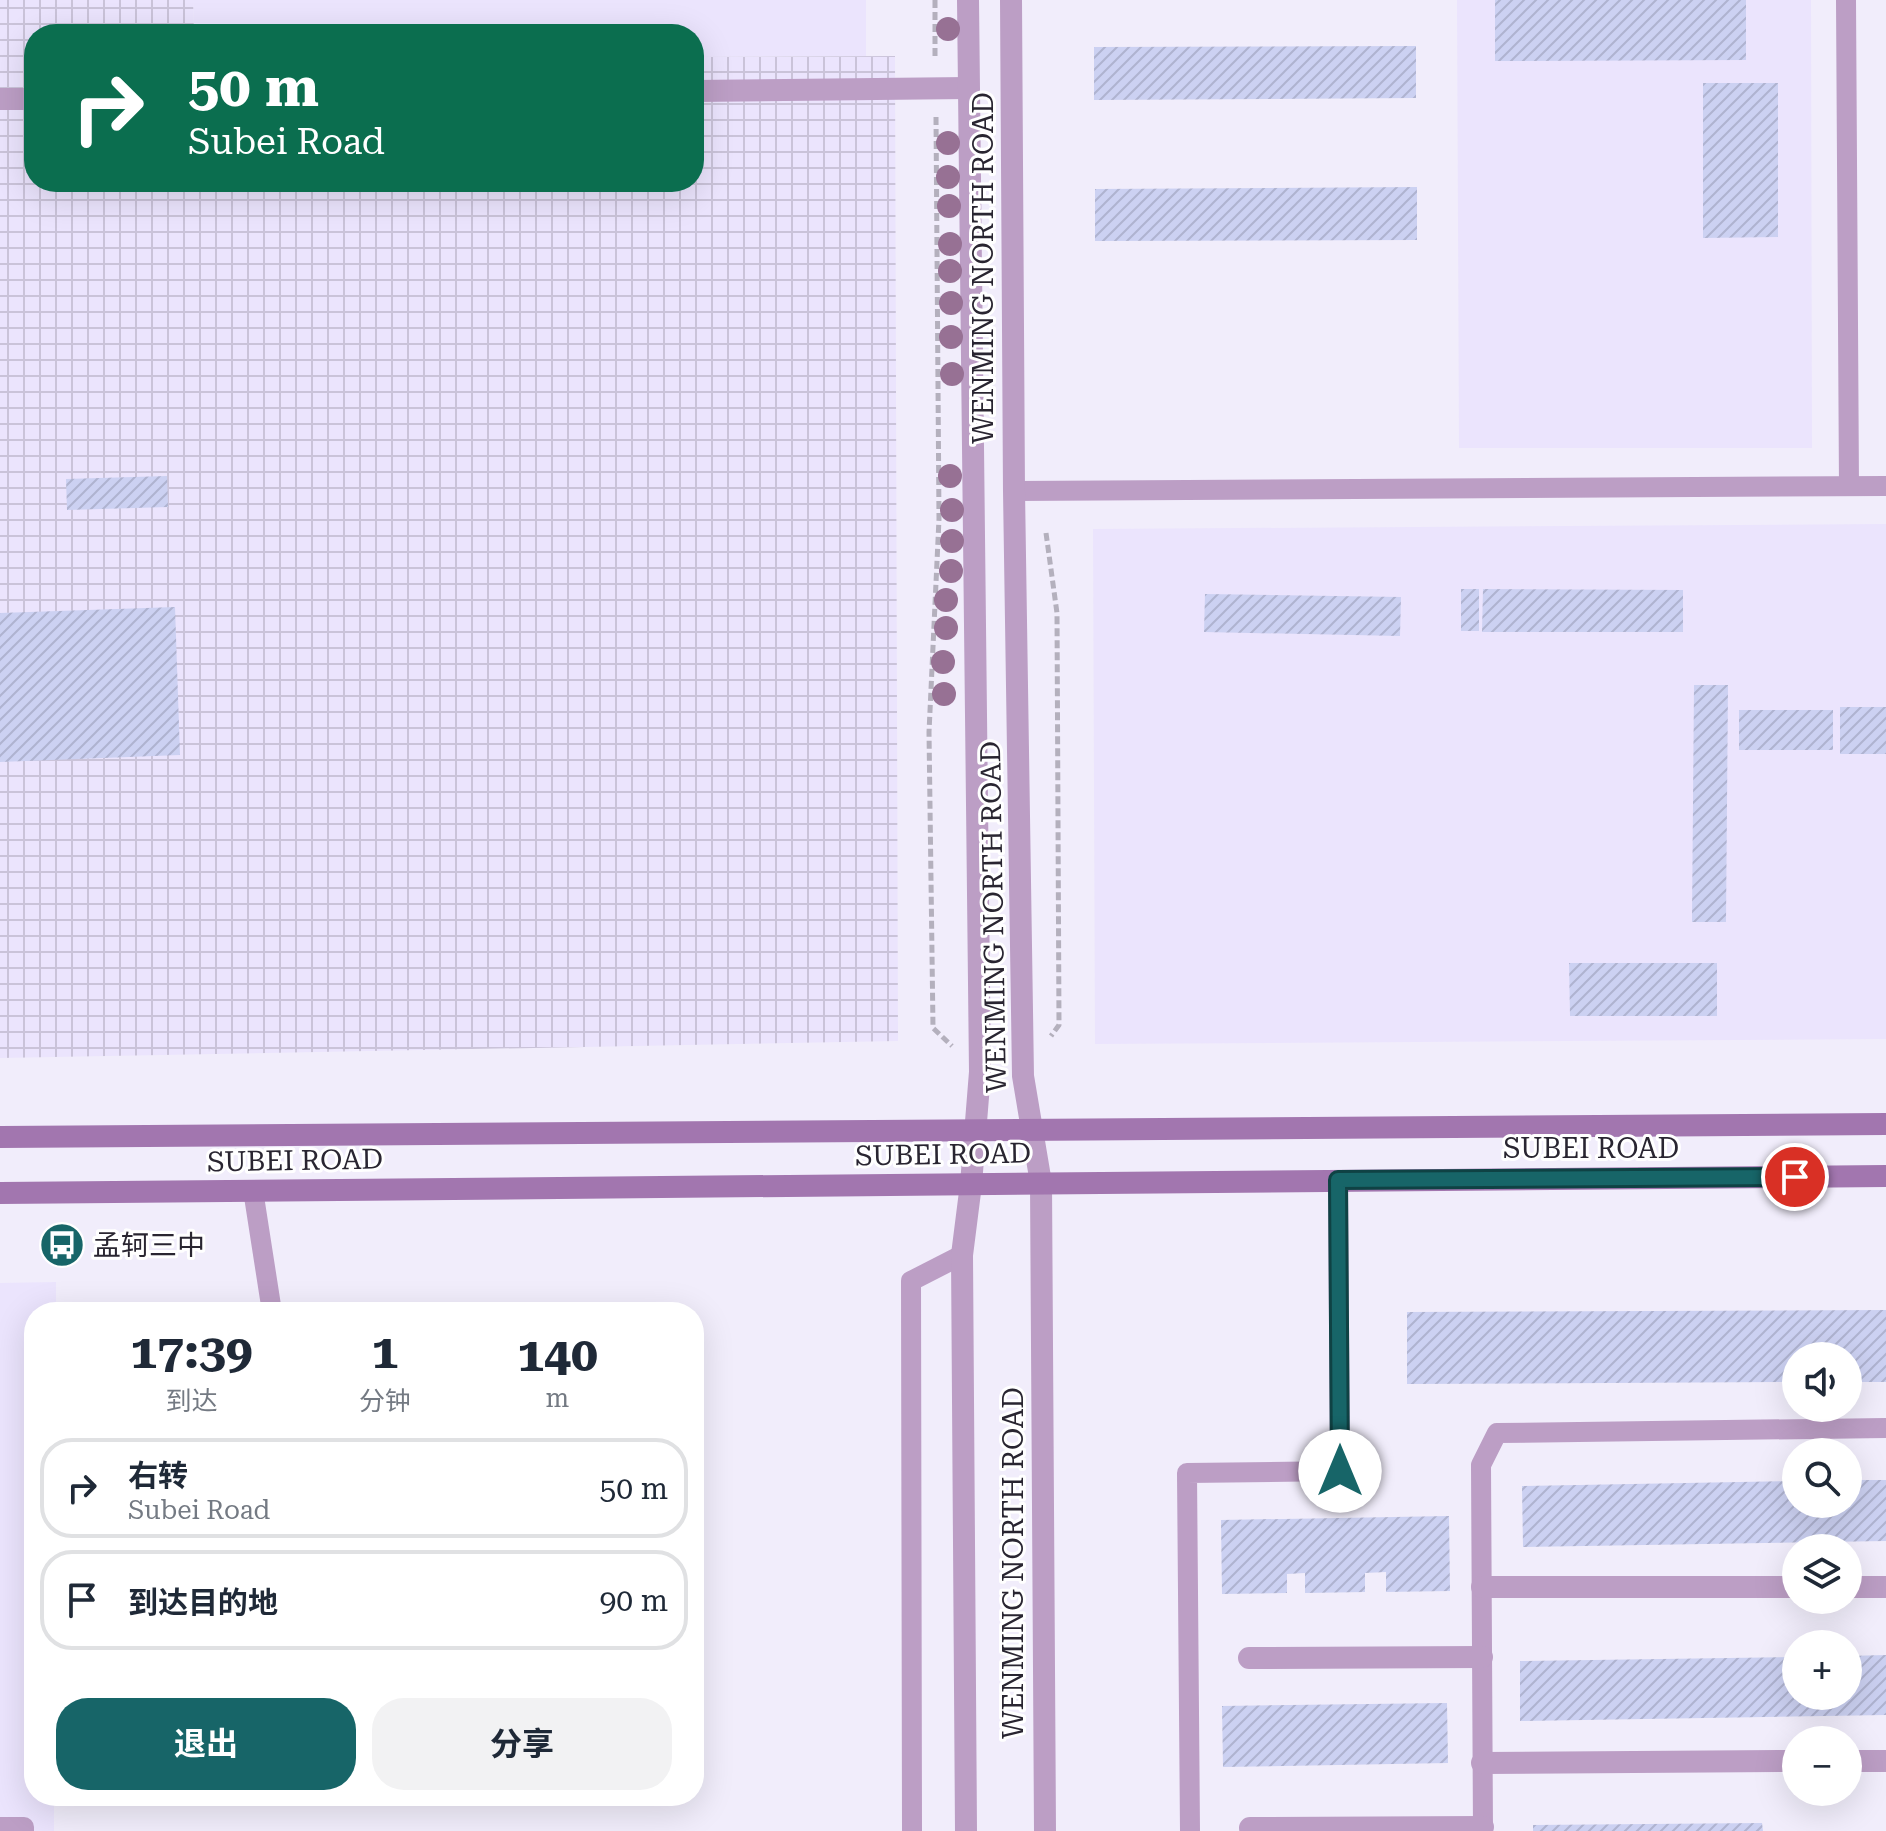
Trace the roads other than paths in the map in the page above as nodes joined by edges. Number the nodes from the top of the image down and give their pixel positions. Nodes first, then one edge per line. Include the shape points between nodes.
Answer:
1 (968, 0) edge
2 (1011, 0) edge
3 (1846, 0) edge
4 (968, 88) junction
5 (704, 91) edge
6 (0, 99) edge
7 (24, 99) edge
8 (1849, 486) junction
9 (1886, 486) edge
10 (1014, 491) junction
11 (1886, 1124) edge
12 (975, 1130) junction
13 (1031, 1131) junction
14 (0, 1137) edge
15 (1886, 1176) edge
16 (1338, 1180) junction
17 (1041, 1183) junction
18 (971, 1184) junction
19 (253, 1190) junction
20 (0, 1193) edge
21 (962, 1255) junction
22 (270, 1302) edge
23 (1886, 1428) edge
24 (1482, 1587) junction
25 (1782, 1587) edge
26 (1862, 1587) edge
27 (1886, 1587) edge
28 (1482, 1657) junction
29 (1249, 1658) dead end
30 (1782, 1761) edge
31 (1862, 1761) edge
32 (1886, 1761) edge
33 (1482, 1763) junction
34 (0, 1827) edge
35 (1250, 1828) dead end
36 (1483, 1829) edge
37 (24, 1831) edge
38 (912, 1831) edge
39 (966, 1831) edge
40 (1045, 1831) edge
41 (1190, 1831) edge

1 - 4 street, WENMING NORTH ROAD
2 - 10 street, WENMING NORTH ROAD
3 - 8 lane
4 - 5 street
4 - 12 street, WENMING NORTH ROAD via 980,1072
6 - 7 street
8 - 9 lane
8 - 10 lane
10 - 13 street, WENMING NORTH ROAD via 1023,1076
11 - 13 main road, SUBEI ROAD
12 - 13 main road, SUBEI ROAD
12 - 14 main road, SUBEI ROAD
12 - 18 street, WENMING NORTH ROAD
13 - 17 street, WENMING NORTH ROAD
15 - 16 main road, SUBEI ROAD
16 - 17 main road, SUBEI ROAD
16 - 41 lane via 1340,1471 1187,1473
17 - 18 main road, SUBEI ROAD
17 - 40 street, WENMING NORTH ROAD
18 - 19 main road, SUBEI ROAD
18 - 21 street, WENMING NORTH ROAD
19 - 20 main road, SUBEI ROAD
19 - 22 lane
21 - 38 lane via 911,1281
21 - 39 street, WENMING NORTH ROAD
23 - 24 lane via 1497,1433 1481,1465
24 - 25 street
24 - 28 lane
26 - 27 street
28 - 29 street
28 - 33 lane
30 - 33 street
31 - 32 street
33 - 36 lane
34 - 37 lane
35 - 36 street

